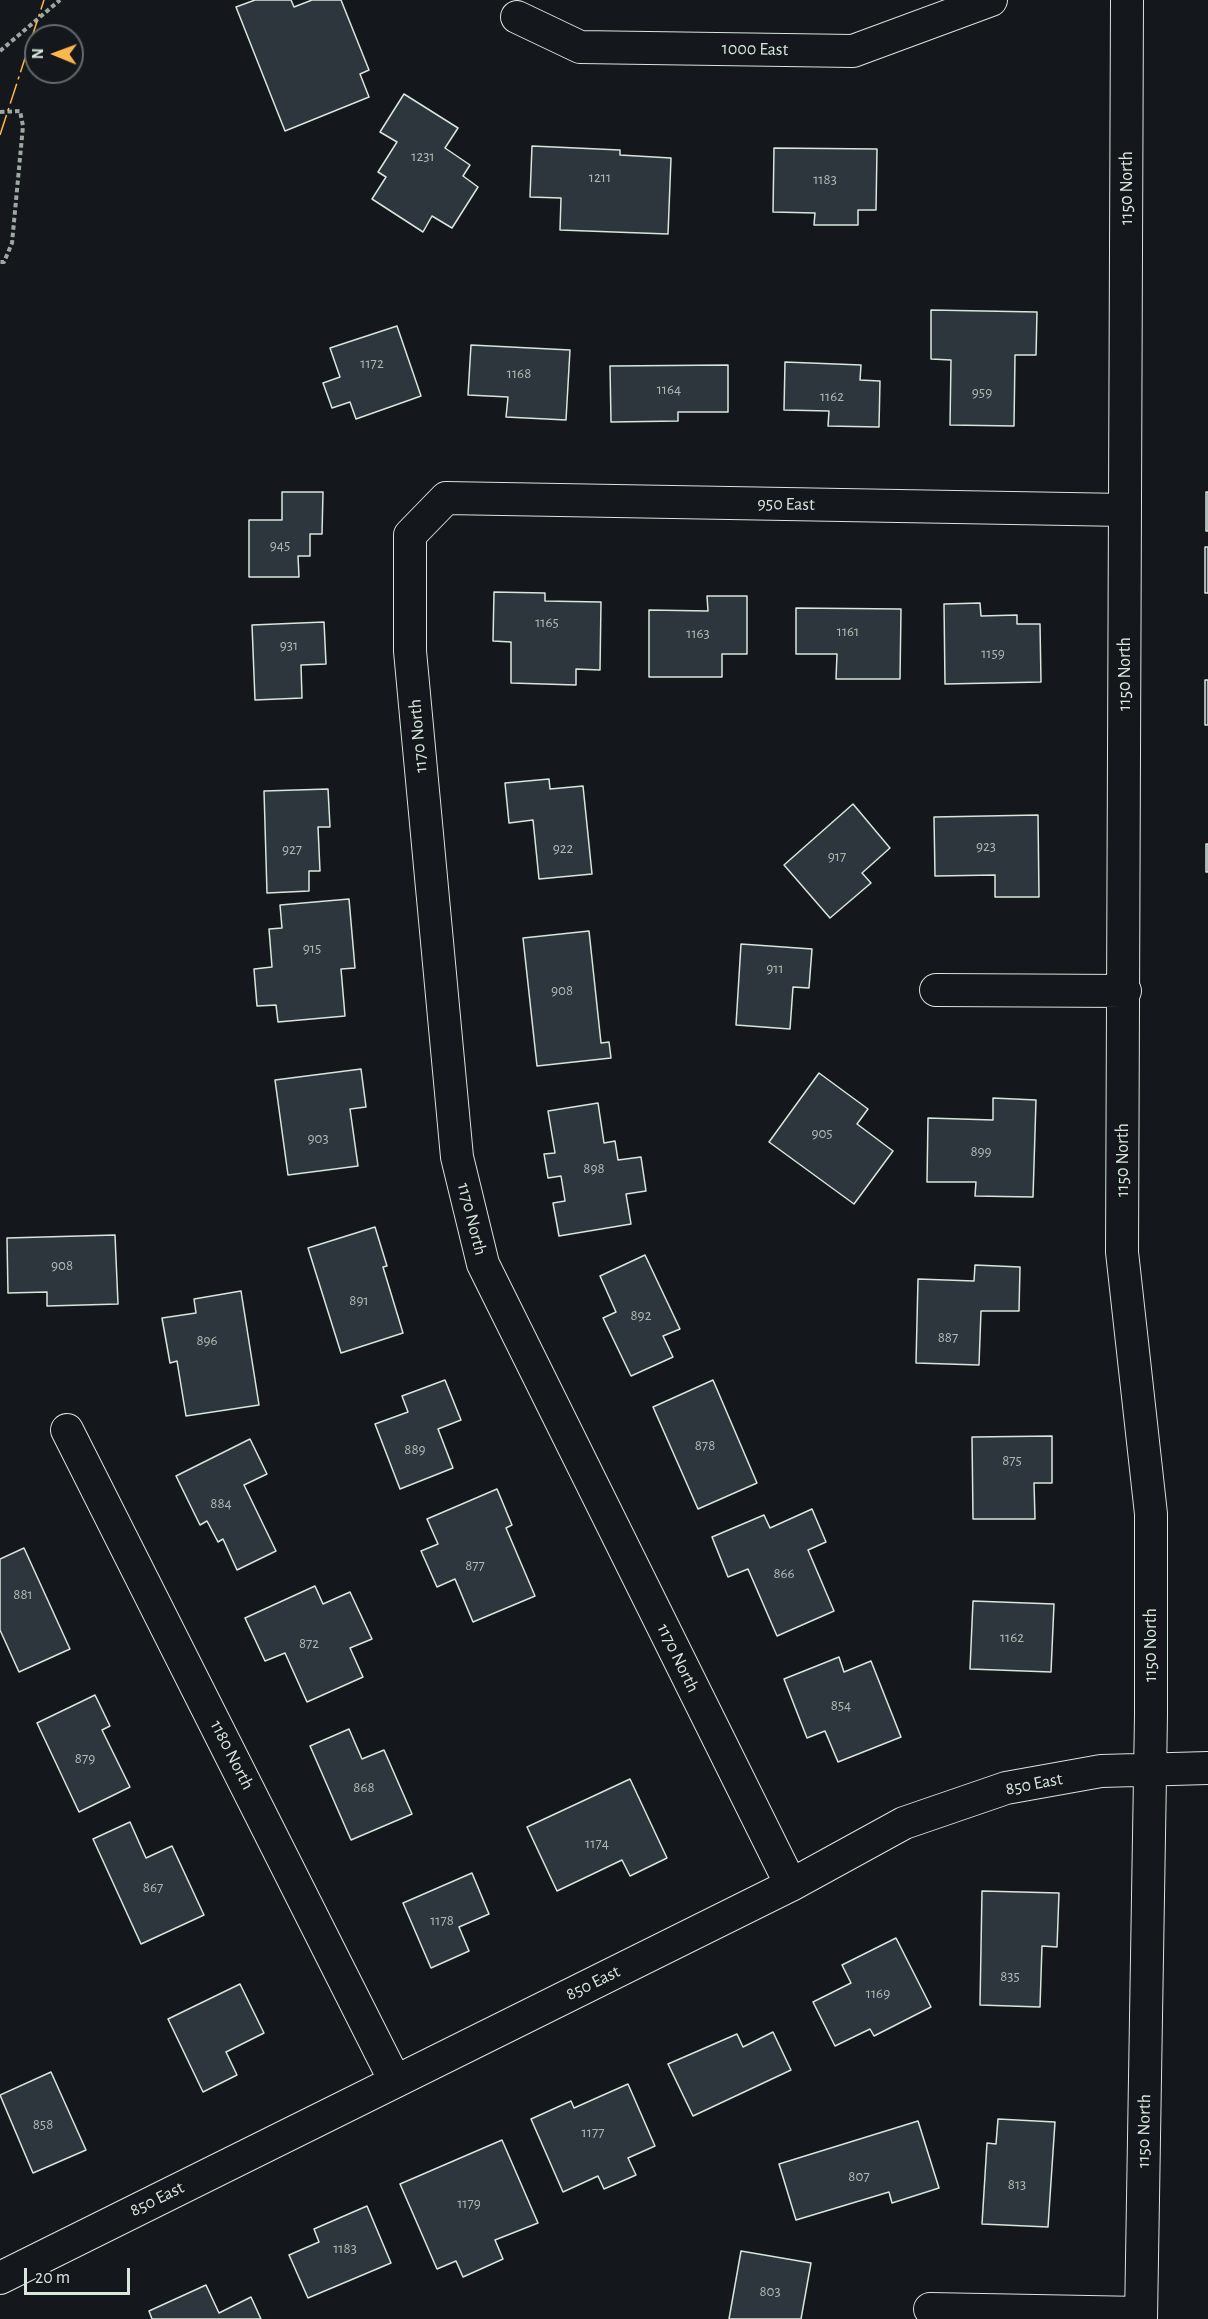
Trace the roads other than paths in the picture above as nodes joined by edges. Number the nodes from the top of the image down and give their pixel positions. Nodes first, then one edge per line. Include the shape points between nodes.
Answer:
1 (991, 0) edge
2 (1127, 0) edge
3 (517, 17) dead end
4 (446, 498) joint
5 (1125, 510) junction
6 (936, 990) dead end
7 (1125, 990) junction
8 (67, 1430) dead end
9 (1208, 1768) edge
10 (1150, 1770) junction
11 (791, 1885) junction
12 (395, 2081) junction
13 (0, 2277) edge
14 (930, 2309) dead end
15 (1141, 2316) edge

1 - 3 street, 1000 East via 853,51 580,47
2 - 5 street, 1150 North
4 - 5 street, 950 East
4 - 11 street, 1170 North via 410,535 410,651 457,1157 480,1253
5 - 7 street, 1150 North
6 - 7 street
7 - 10 street, 1150 North via 1122,1252 1151,1514
8 - 12 street, 1180 North
9 - 10 street, 850 East
10 - 11 street, 850 East via 1101,1771 1006,1788 904,1823
10 - 15 street, 1150 North
11 - 12 street, 850 East
12 - 13 street, 850 East
14 - 15 street

